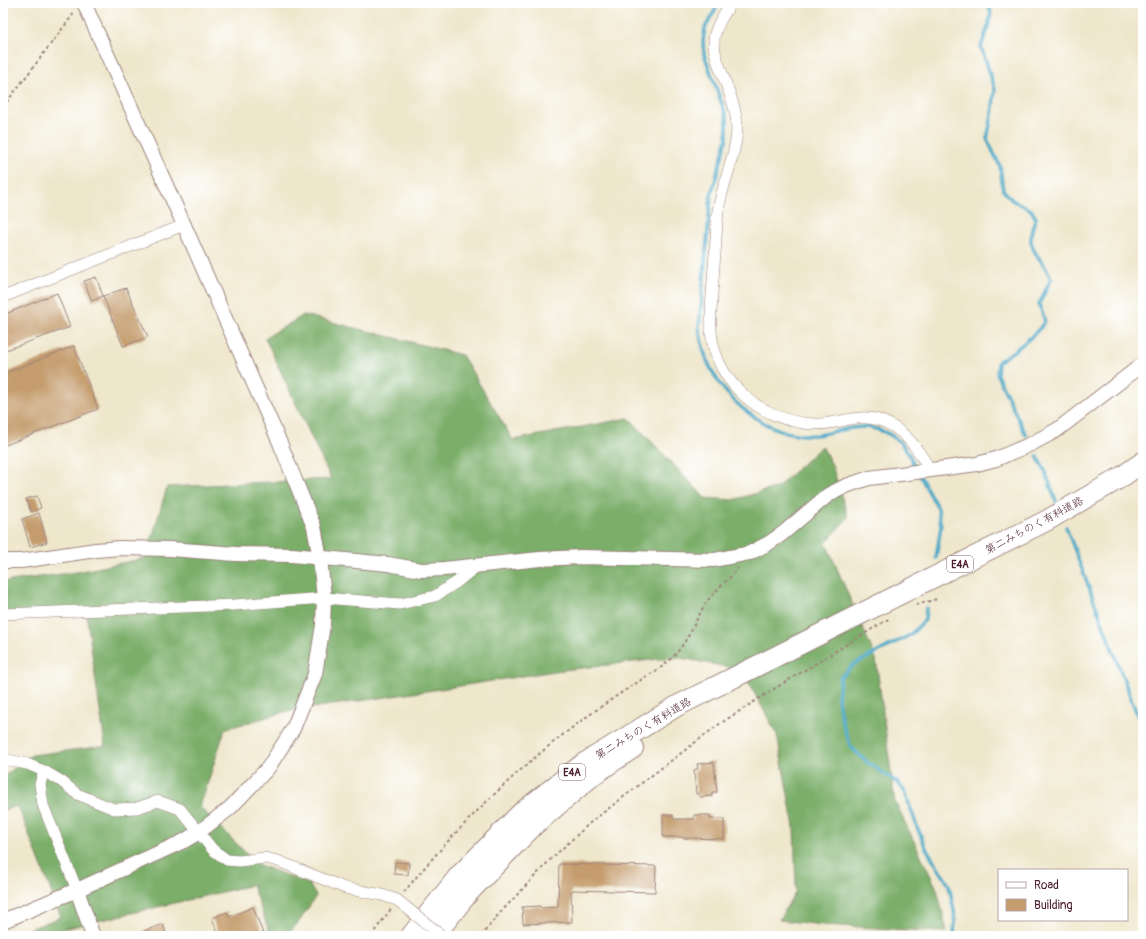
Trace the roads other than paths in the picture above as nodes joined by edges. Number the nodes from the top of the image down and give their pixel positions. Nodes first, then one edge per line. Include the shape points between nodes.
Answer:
1 (731, 3) edge
2 (80, 7) edge
3 (184, 225) junction
4 (3, 297) edge
5 (1143, 364) edge
6 (1143, 462) edge
7 (928, 470) junction
8 (320, 558) junction
9 (3, 561) edge
10 (477, 566) junction
11 (324, 598) junction
12 (3, 614) edge
13 (772, 658) junction
14 (3, 759) edge
15 (44, 771) junction
16 (199, 832) junction
17 (77, 890) junction
18 (3, 921) edge
19 (93, 936) edge
20 (411, 936) edge
21 (434, 936) edge
22 (442, 936) edge

1 - 7 street via 713,42 715,55 736,112 737,126 718,210 711,310 714,349 733,385 762,410 777,417 815,424 852,418 881,421 894,426 907,437 919,451
2 - 3 street
3 - 4 street
3 - 8 street via 280,443 314,527
5 - 7 street via 1057,430 1031,444 977,464
6 - 13 highway, 第二みちのく有料道路 / E4A via 1046,521
7 - 10 street via 869,478 846,486 828,495 782,534 750,554 714,560 581,557
8 - 9 street via 121,548 22,561
8 - 10 street via 422,570
8 - 11 street
10 - 11 street via 435,596 400,604
11 - 12 street via 234,605
11 - 16 street via 323,625 315,674 293,729 268,768 230,808
13 - 20 highway, 第二みちのく有料道路 / E4A via 677,706 583,764 521,813 458,877
13 - 21 highway, 第二みちのく有料道路 / E4A via 681,715 593,775 534,825 469,892
14 - 15 street
15 - 16 street via 77,794 114,809 137,808 158,802 180,809
15 - 17 street via 40,784 43,805
16 - 17 street
16 - 22 street, bridge via 213,850 227,860 265,858 278,861 345,888 397,900
17 - 18 street
17 - 19 street

